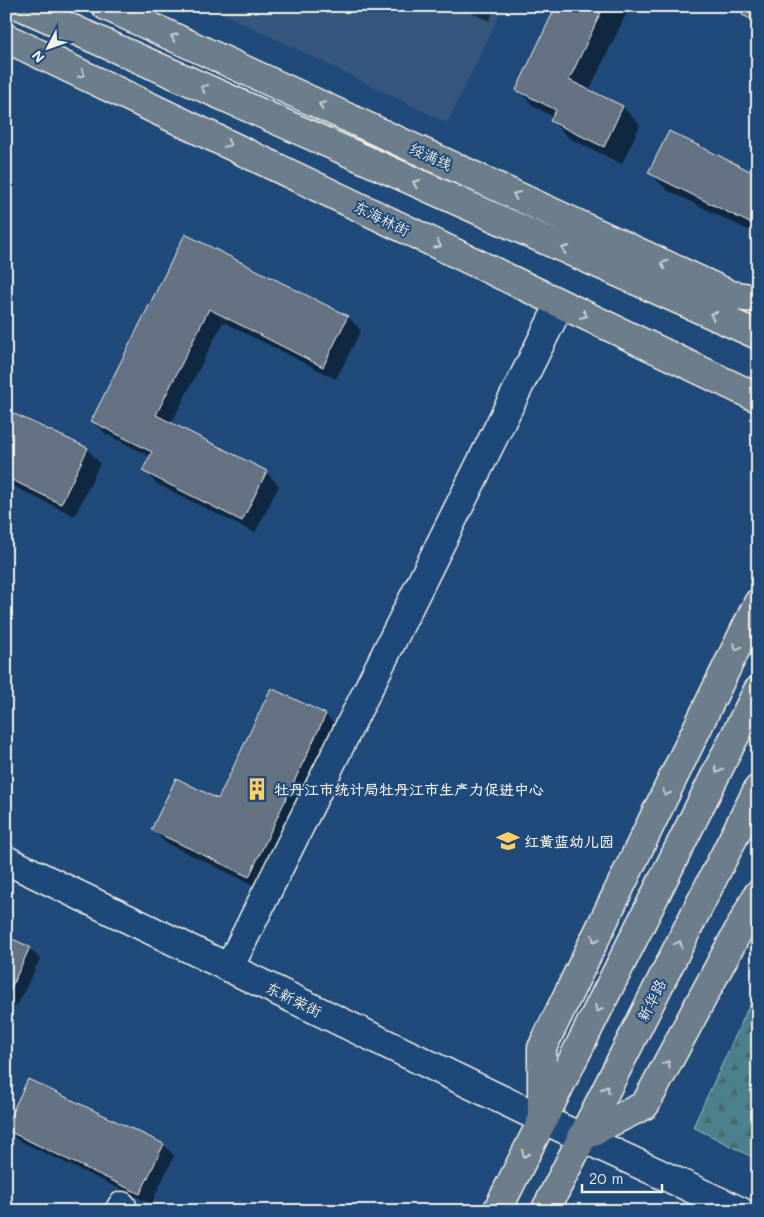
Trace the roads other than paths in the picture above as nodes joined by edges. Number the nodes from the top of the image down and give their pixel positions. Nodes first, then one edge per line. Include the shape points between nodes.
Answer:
1 (21, 6) edge
2 (106, 6) edge
3 (6, 38) edge
4 (758, 299) edge
5 (560, 304) junction
6 (758, 335) edge
7 (758, 398) edge
8 (758, 603) edge
9 (758, 690) edge
10 (758, 789) edge
11 (6, 860) edge
12 (758, 894) edge
13 (229, 968) junction
14 (542, 1119) junction
15 (581, 1138) junction
16 (496, 1211) edge
17 (545, 1211) edge
18 (740, 1211) edge

6 -> 1 main road
4 -> 2 main road, 绥满线 via 731,296
3 -> 5 main road, 东海林街
5 -> 7 main road, 东海林街
5 - 13 street
8 -> 14 main road via 542,1048
9 -> 14 main road
15 -> 10 main road, 新华路
11 - 13 street, 东新荣街
15 -> 12 main road via 645,1105
13 - 14 street, 东新荣街
14 - 15 street, 东新荣街
14 -> 16 main road
15 - 17 main road, 新华路
15 - 18 street, 东新荣街

